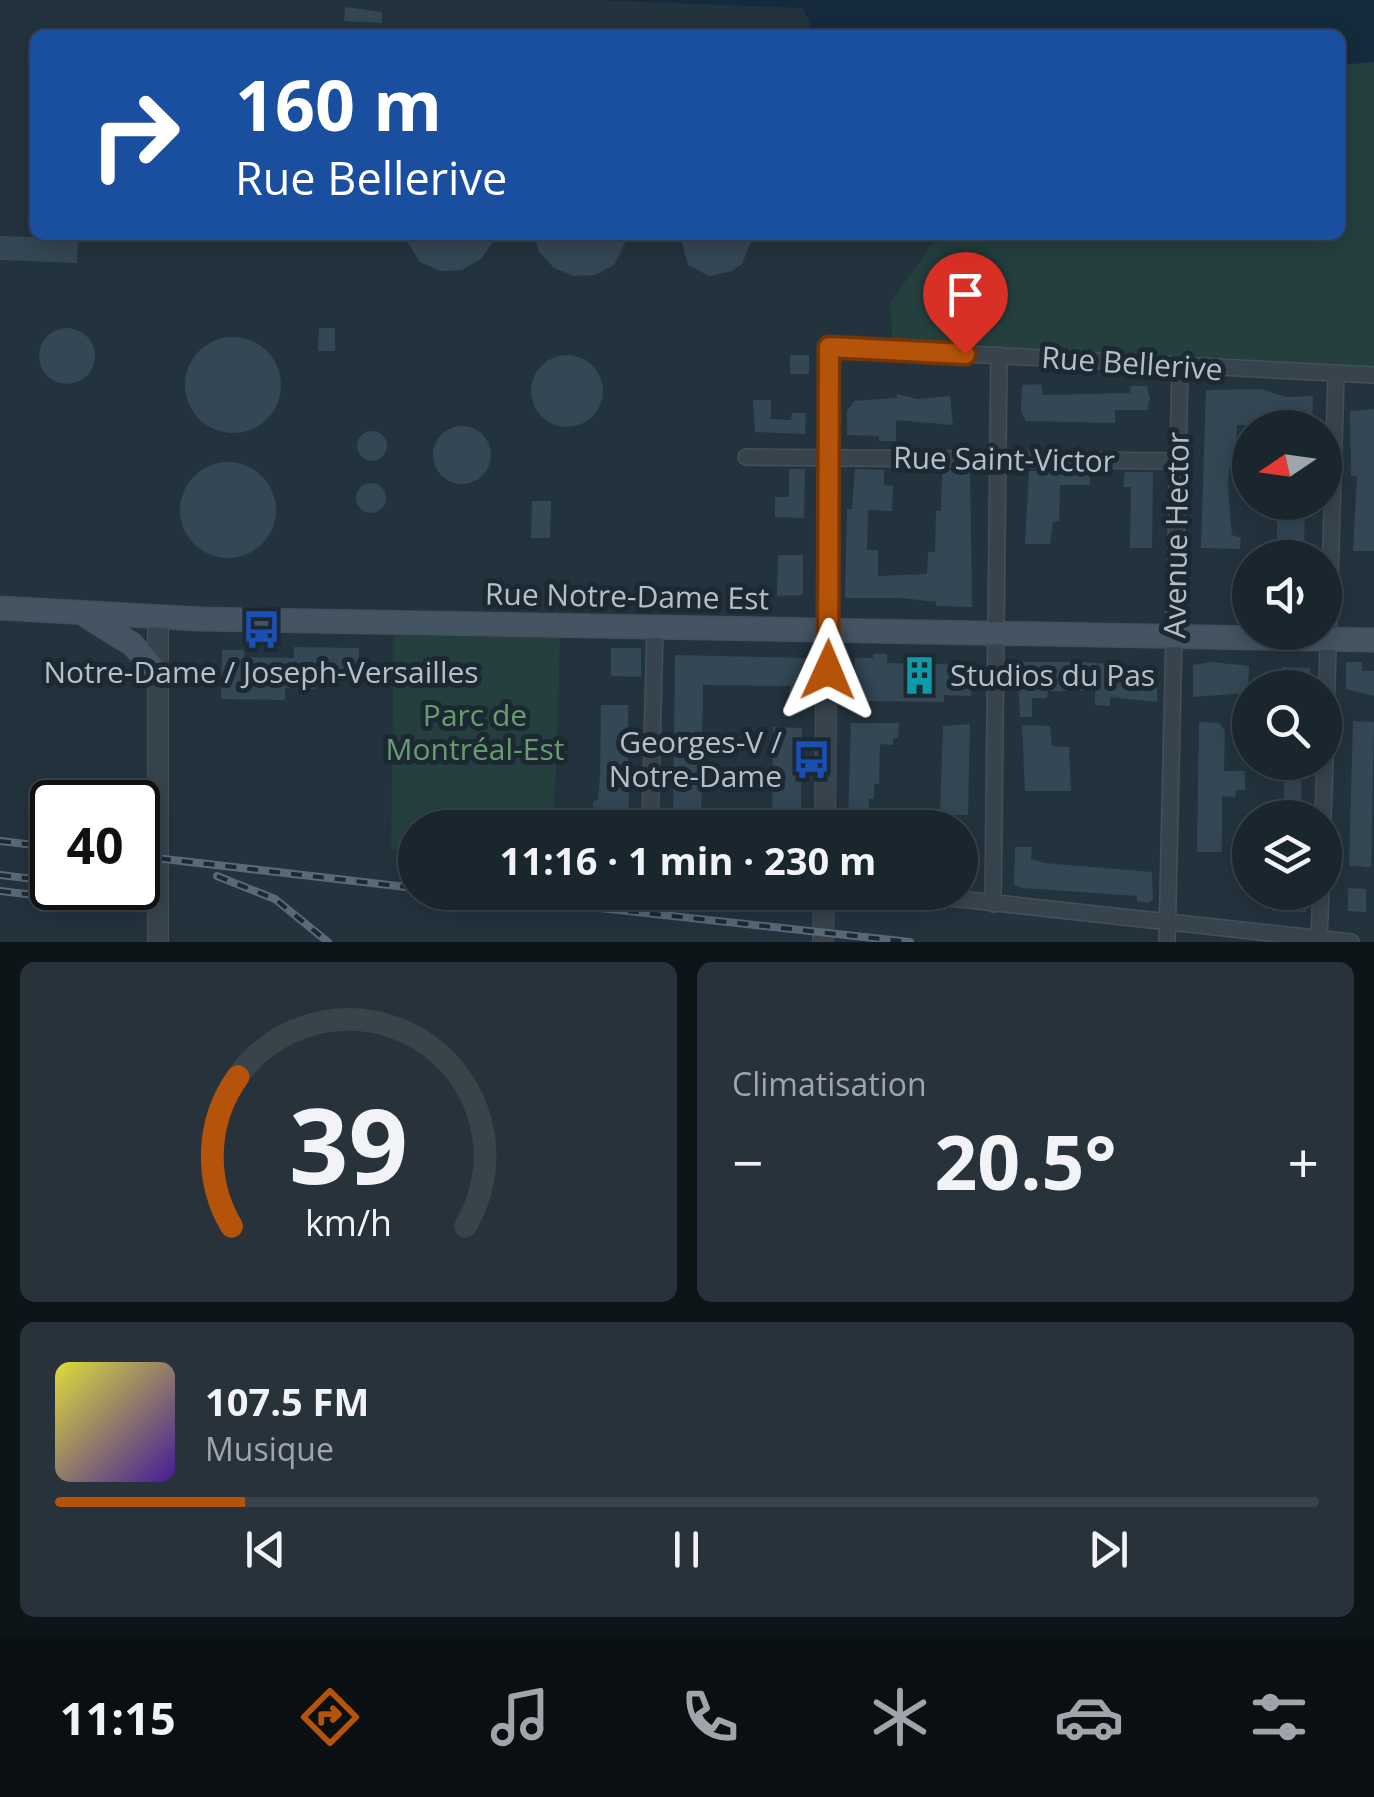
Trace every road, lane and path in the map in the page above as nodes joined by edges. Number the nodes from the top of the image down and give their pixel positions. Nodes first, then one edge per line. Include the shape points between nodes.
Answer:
1 (829, 347) joint
2 (999, 355) junction
3 (1180, 368) junction
4 (1374, 375) edge
5 (1336, 376) junction
6 (746, 457) dead end
7 (999, 458) junction
8 (829, 459) junction
9 (1178, 461) junction
10 (1331, 540) edge
11 (0, 608) edge
12 (85, 615) junction
13 (158, 618) junction
14 (656, 627) junction
15 (829, 630) junction
16 (996, 632) junction
17 (1175, 636) junction
18 (1232, 637) edge
19 (1342, 639) edge
20 (1374, 640) edge
21 (158, 673) junction
22 (651, 810) edge
23 (825, 810) edge
24 (978, 902) edge
25 (993, 904) junction
26 (824, 910) edge
27 (1321, 910) edge
28 (1168, 922) junction
29 (1320, 939) junction
30 (158, 942) edge
31 (823, 942) edge
32 (1167, 942) edge
33 (1352, 942) edge

1 - 2 street, Rue Bellerive
1 - 8 street
2 - 3 street, Rue Bellerive
2 - 7 street
3 - 5 street, Rue Bellerive
3 - 9 street, Avenue Hector
4 - 5 street, Rue Bellerive
5 - 10 street
6 - 8 street, Rue Saint-Victor
7 - 8 street, Rue Saint-Victor
7 - 9 street, Rue Saint-Victor
7 - 16 street
8 - 15 street
9 - 17 street, Avenue Hector
11 - 12 main road, Rue Notre-Dame Est
12 - 13 main road, Rue Notre-Dame Est
12 - 21 main road via 132,644
13 - 14 main road, Rue Notre-Dame Est
13 - 21 street
14 - 15 main road, Rue Notre-Dame Est
14 - 22 street
15 - 16 main road, Rue Notre-Dame Est
15 - 23 street
16 - 17 main road, Rue Notre-Dame Est
16 - 25 street
17 - 18 main road, Rue Notre-Dame Est
17 - 28 street, Avenue Hector
19 - 20 main road, Rue Notre-Dame Est
21 - 30 street
24 - 25 street
25 - 28 street
26 - 31 street
27 - 29 street
28 - 29 street
28 - 32 street, Avenue Hector
29 - 33 street

